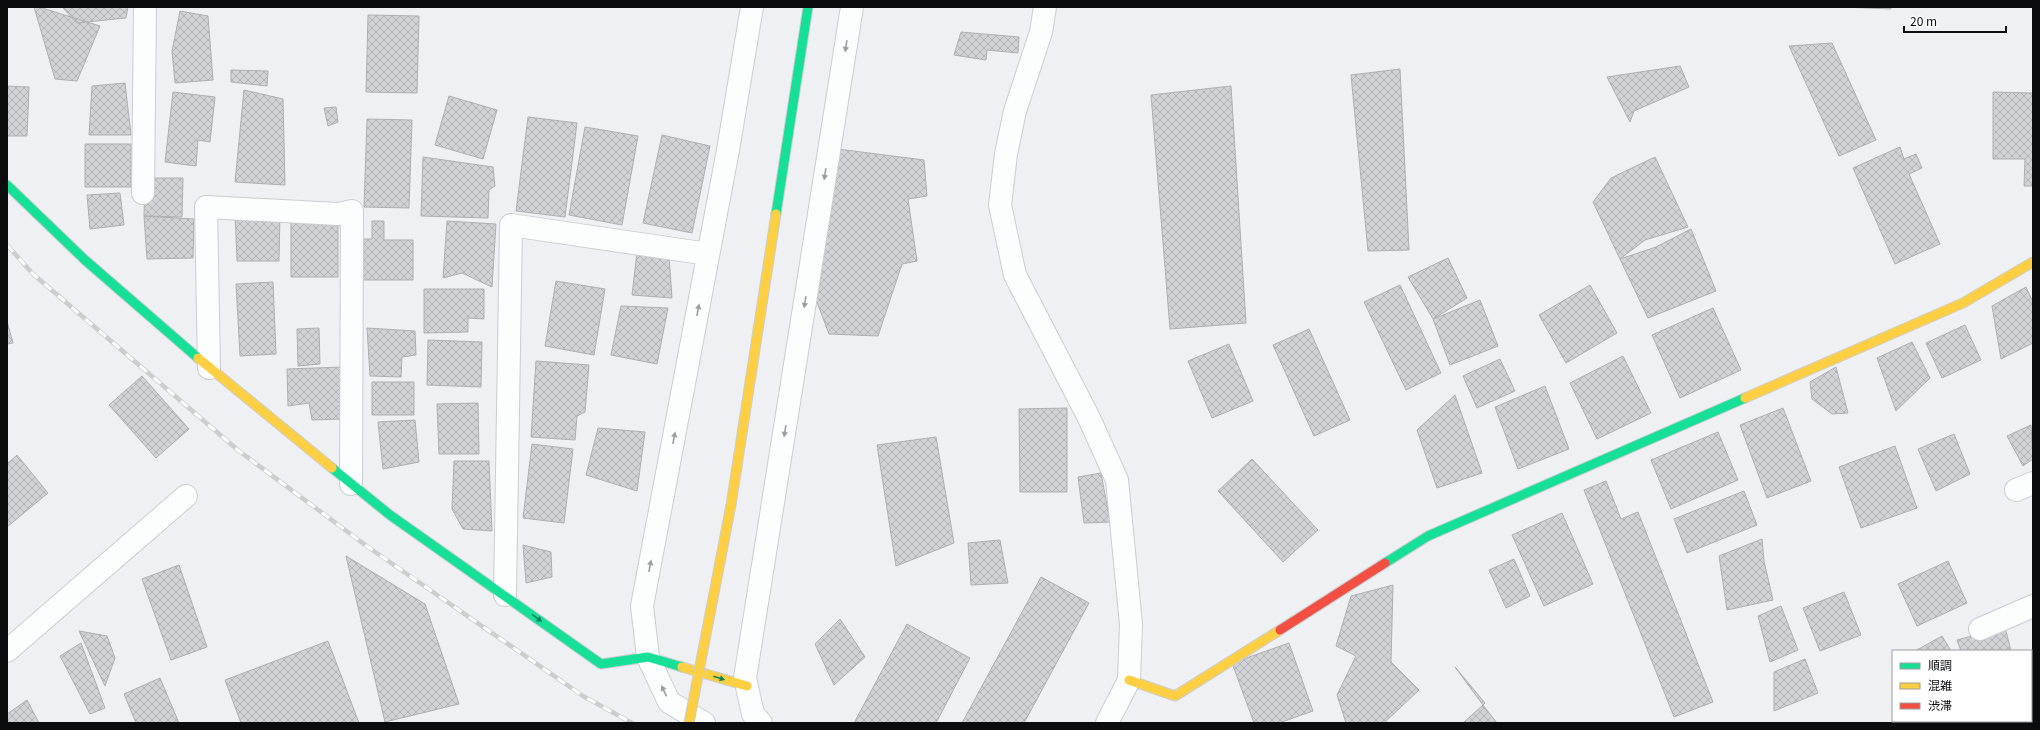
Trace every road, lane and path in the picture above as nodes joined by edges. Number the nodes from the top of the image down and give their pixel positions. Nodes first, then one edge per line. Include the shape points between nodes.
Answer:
1 (145, 7) edge
2 (752, 7) edge
3 (808, 7) edge
4 (852, 7) edge
5 (1045, 7) edge
6 (7, 185) edge
7 (143, 193) dead end
8 (708, 254) junction
9 (2033, 262) edge
10 (209, 368) junction
11 (351, 484) junction
12 (186, 496) dead end
13 (505, 596) junction
14 (2033, 606) edge
15 (1980, 629) dead end
16 (7, 651) edge
17 (648, 657) junction
18 (1129, 680) junction
19 (747, 686) junction
20 (689, 723) edge
21 (704, 723) edge
22 (761, 723) edge
23 (1107, 723) edge

1 - 7 street
2 - 8 street
3 - 20 street, bridge via 731,505
4 -> 19 street via 745,678
5 - 18 street via 1041,32 1014,111 1000,205 1015,275 1089,418 1117,480 1131,624
6 - 10 street via 85,260
8 - 13 street via 511,225
17 -> 8 street via 642,606
9 - 18 street via 1964,302 1428,536 1175,696
10 - 11 street
10 - 11 street via 206,207 338,214 352,211
11 - 13 street via 390,515
12 - 16 street
13 -> 17 street via 601,664
14 - 15 street
17 -> 19 street
21 -> 17 street via 669,702
18 - 23 street
19 - 22 street via 753,714

